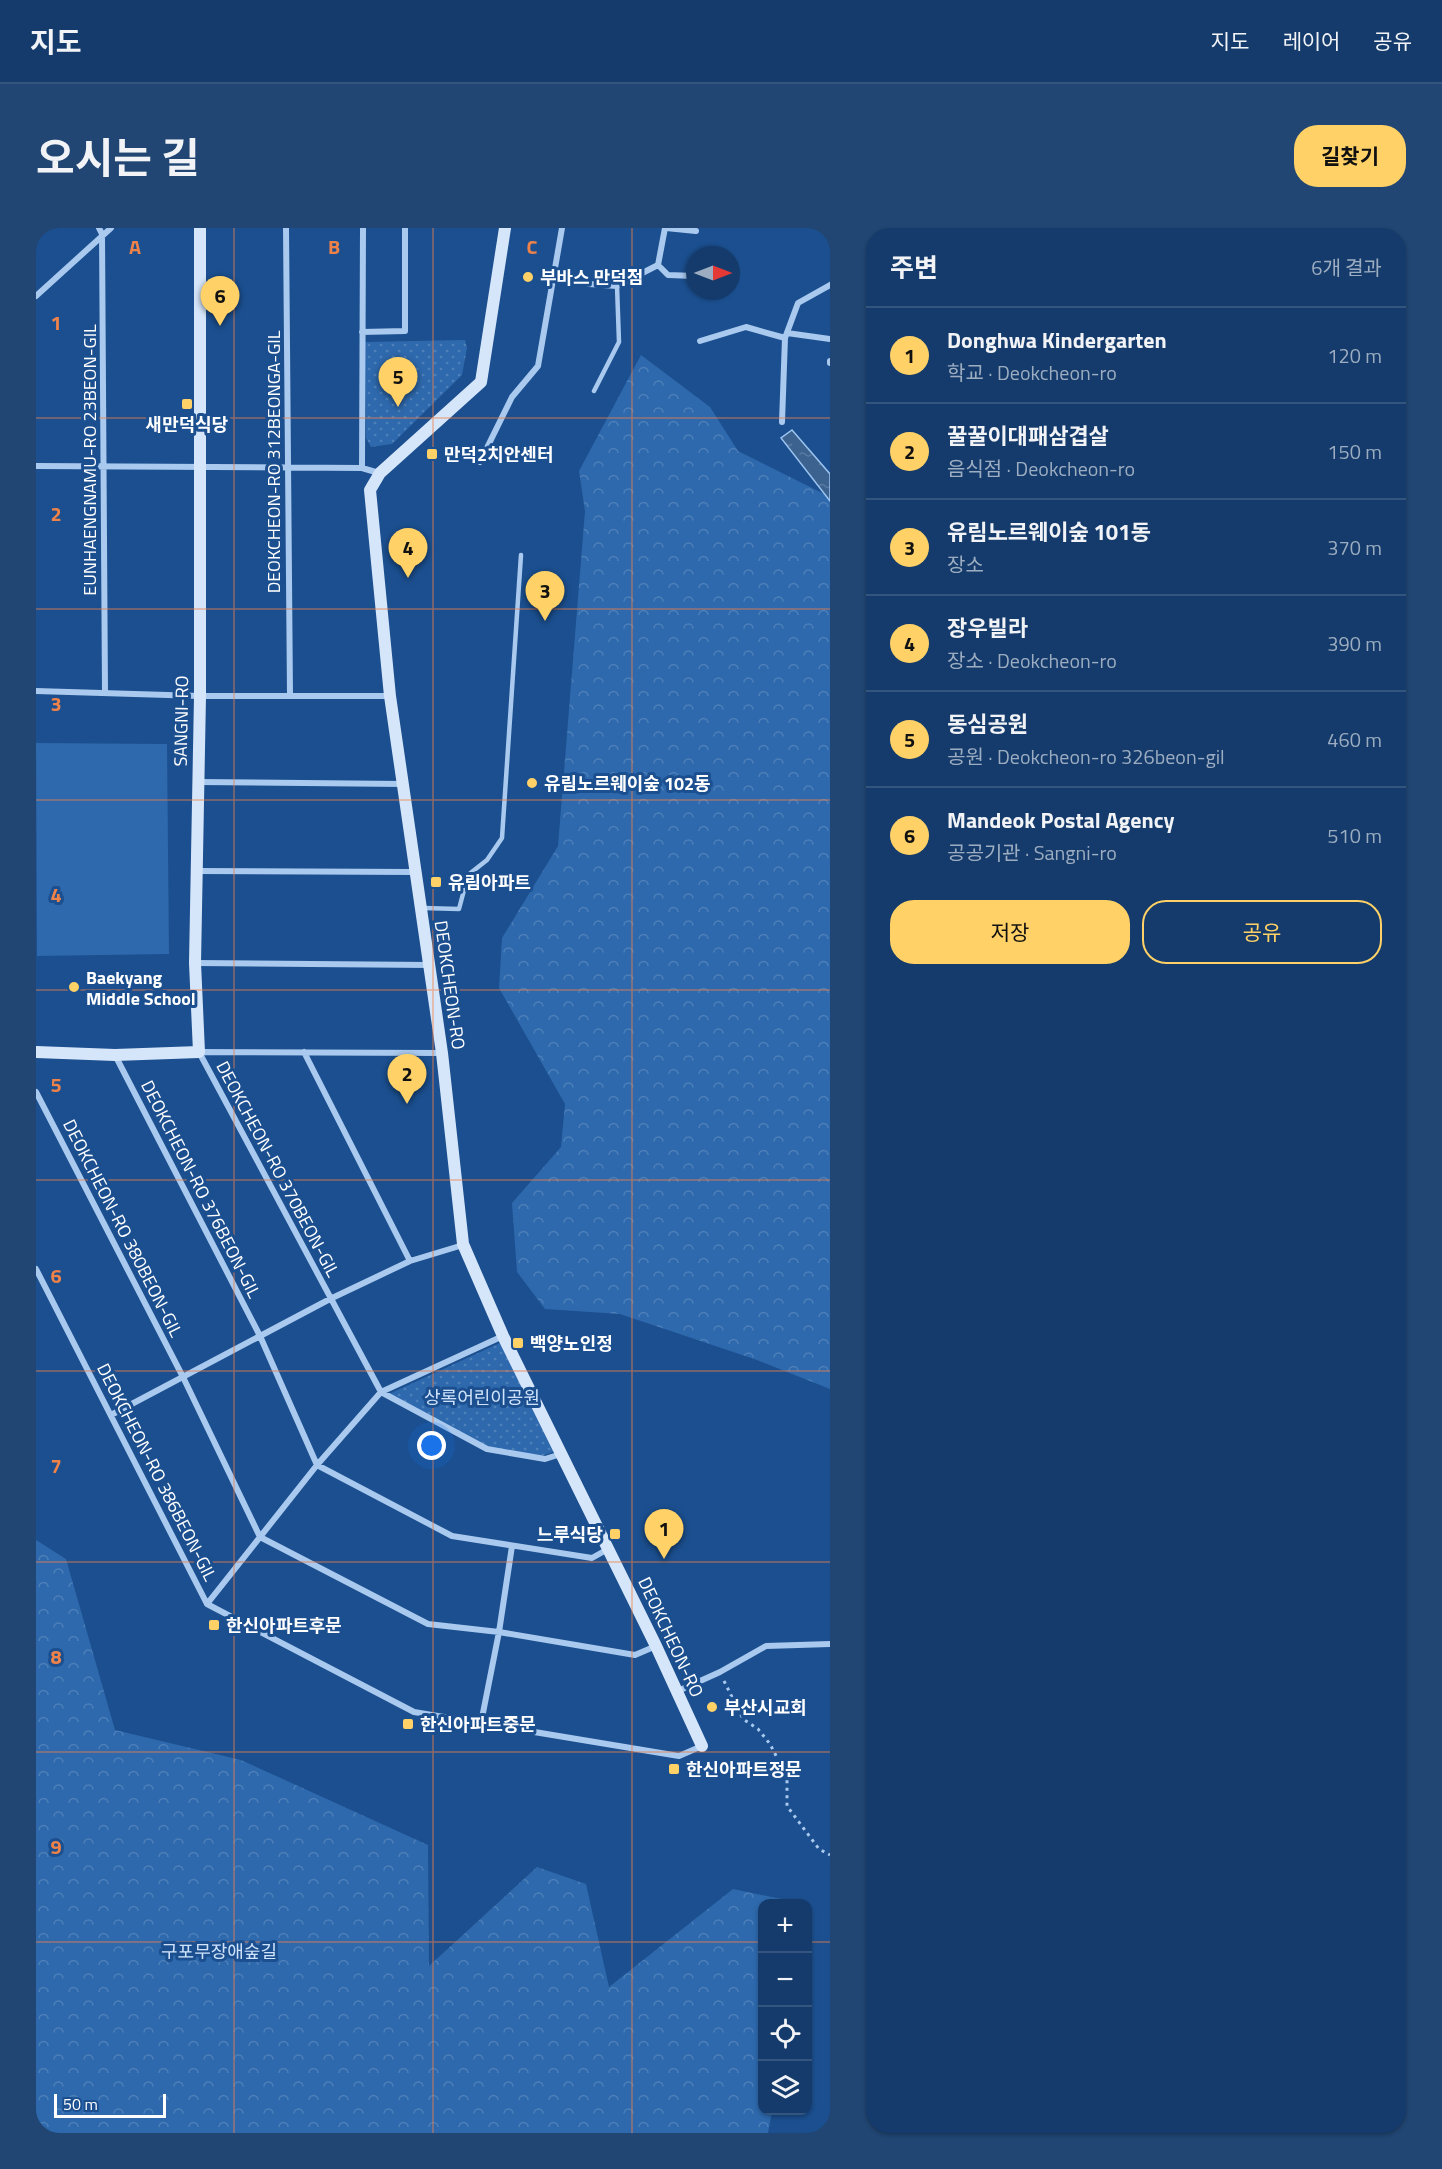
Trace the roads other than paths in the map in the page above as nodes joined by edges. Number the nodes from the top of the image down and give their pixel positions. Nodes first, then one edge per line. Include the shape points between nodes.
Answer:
1 (111, 228) edge
2 (200, 228) edge
3 (286, 228) edge
4 (363, 228) edge
5 (405, 228) edge
6 (505, 228) edge
7 (561, 228) edge
8 (666, 228) edge
9 (100, 231) edge
10 (696, 231) dead end
11 (658, 265) junction
12 (554, 271) junction
13 (686, 276) edge
14 (830, 285) edge
15 (617, 286) junction
16 (36, 296) edge
17 (362, 332) junction
18 (786, 336) junction
19 (830, 339) edge
20 (700, 341) dead end
21 (594, 391) dead end
22 (782, 422) dead end
23 (480, 462) dead end
24 (36, 466) edge
25 (105, 466) junction
26 (201, 468) junction
27 (362, 468) junction
28 (287, 469) junction
29 (380, 473) junction
30 (521, 555) dead end
31 (36, 691) edge
32 (105, 693) junction
33 (290, 695) junction
34 (200, 696) junction
35 (390, 696) junction
36 (198, 782) junction
37 (403, 784) junction
38 (197, 871) junction
39 (415, 872) junction
40 (421, 908) junction
41 (195, 963) junction
42 (429, 965) junction
43 (36, 1052) edge
44 (199, 1052) junction
45 (304, 1052) junction
46 (442, 1053) junction
47 (115, 1055) junction
48 (36, 1092) edge
49 (463, 1244) junction
50 (410, 1261) junction
51 (36, 1269) edge
52 (330, 1299) junction
53 (260, 1336) junction
54 (503, 1336) junction
55 (183, 1377) junction
56 (381, 1392) junction
57 (111, 1415) junction
58 (561, 1454) junction
59 (318, 1465) junction
60 (261, 1537) junction
61 (512, 1546) junction
62 (608, 1549) junction
63 (207, 1604) junction
64 (499, 1632) junction
65 (830, 1644) edge
66 (656, 1646) junction
67 (678, 1691) junction
68 (481, 1723) junction
69 (702, 1746) joint

1 - 9 street
2 - 26 main road, SANGNI-RO
3 - 28 street, DEOKCHEON-RO 312BEONGA-GIL
4 - 17 street
5 - 17 street via 405,331
6 - 29 main road, DEOKCHEON-RO via 481,382
7 - 12 street
8 - 10 street
8 - 11 street
9 - 16 street
9 - 25 street, EUNHAENGNAMU-RO 23BEON-GIL
11 - 13 street via 668,275
11 - 15 street
12 - 15 street via 589,284
12 - 23 street via 538,366 512,397
14 - 18 street via 798,303
15 - 21 lane via 619,342
17 - 27 street
18 - 19 street
18 - 20 street via 746,327
18 - 22 street
24 - 25 street
25 - 26 street
25 - 32 street, EUNHAENGNAMU-RO 23BEON-GIL
26 - 28 street
26 - 34 main road, SANGNI-RO
27 - 28 street
27 - 29 street
28 - 33 street, DEOKCHEON-RO 312BEONGA-GIL
29 - 35 main road, DEOKCHEON-RO via 370,490
30 - 40 lane via 502,838 487,860 468,875 459,909
31 - 32 street
32 - 34 street
33 - 34 street
33 - 35 street
34 - 36 main road, SANGNI-RO
35 - 37 main road, DEOKCHEON-RO
36 - 37 street
36 - 38 main road, SANGNI-RO
37 - 39 main road, DEOKCHEON-RO
38 - 39 street
38 - 41 main road, SANGNI-RO
39 - 40 main road, DEOKCHEON-RO
40 - 42 main road, DEOKCHEON-RO
41 - 42 street
41 - 44 main road, SANGNI-RO
42 - 46 main road, DEOKCHEON-RO
43 - 47 main road
44 - 45 street
44 - 47 main road
44 - 52 street, DEOKCHEON-RO 370BEON-GIL
45 - 46 street
45 - 50 street
46 - 49 main road, DEOKCHEON-RO
47 - 53 street, DEOKCHEON-RO 376BEON-GIL
48 - 55 street, DEOKCHEON-RO 380BEON-GIL
49 - 50 street
49 - 54 main road, DEOKCHEON-RO
50 - 52 street
51 - 57 street, DEOKCHEON-RO 386BEON-GIL
52 - 53 street, DEOKCHEON-RO 370BEON-GIL
52 - 56 street, DEOKCHEON-RO 370BEON-GIL
53 - 55 street
53 - 59 street, DEOKCHEON-RO 376BEON-GIL
54 - 56 street
54 - 58 main road, DEOKCHEON-RO
55 - 57 street
55 - 60 street, DEOKCHEON-RO 380BEON-GIL
56 - 58 street via 487,1449 545,1459
56 - 59 street
57 - 63 street, DEOKCHEON-RO 386BEON-GIL
58 - 62 main road, DEOKCHEON-RO
59 - 60 street
59 - 61 street via 452,1536
60 - 63 street
60 - 64 street via 429,1624
61 - 62 street via 592,1558
61 - 64 street
62 - 66 main road, DEOKCHEON-RO
63 - 68 street, DEOKCHEON-RO 386BEON-GIL via 414,1712
64 - 66 street via 635,1655
64 - 68 street
65 - 67 street via 766,1646
66 - 67 main road, DEOKCHEON-RO
67 - 69 main road, DEOKCHEON-RO
68 - 69 street, DEOKCHEON-RO 386BEON-GIL via 679,1756

